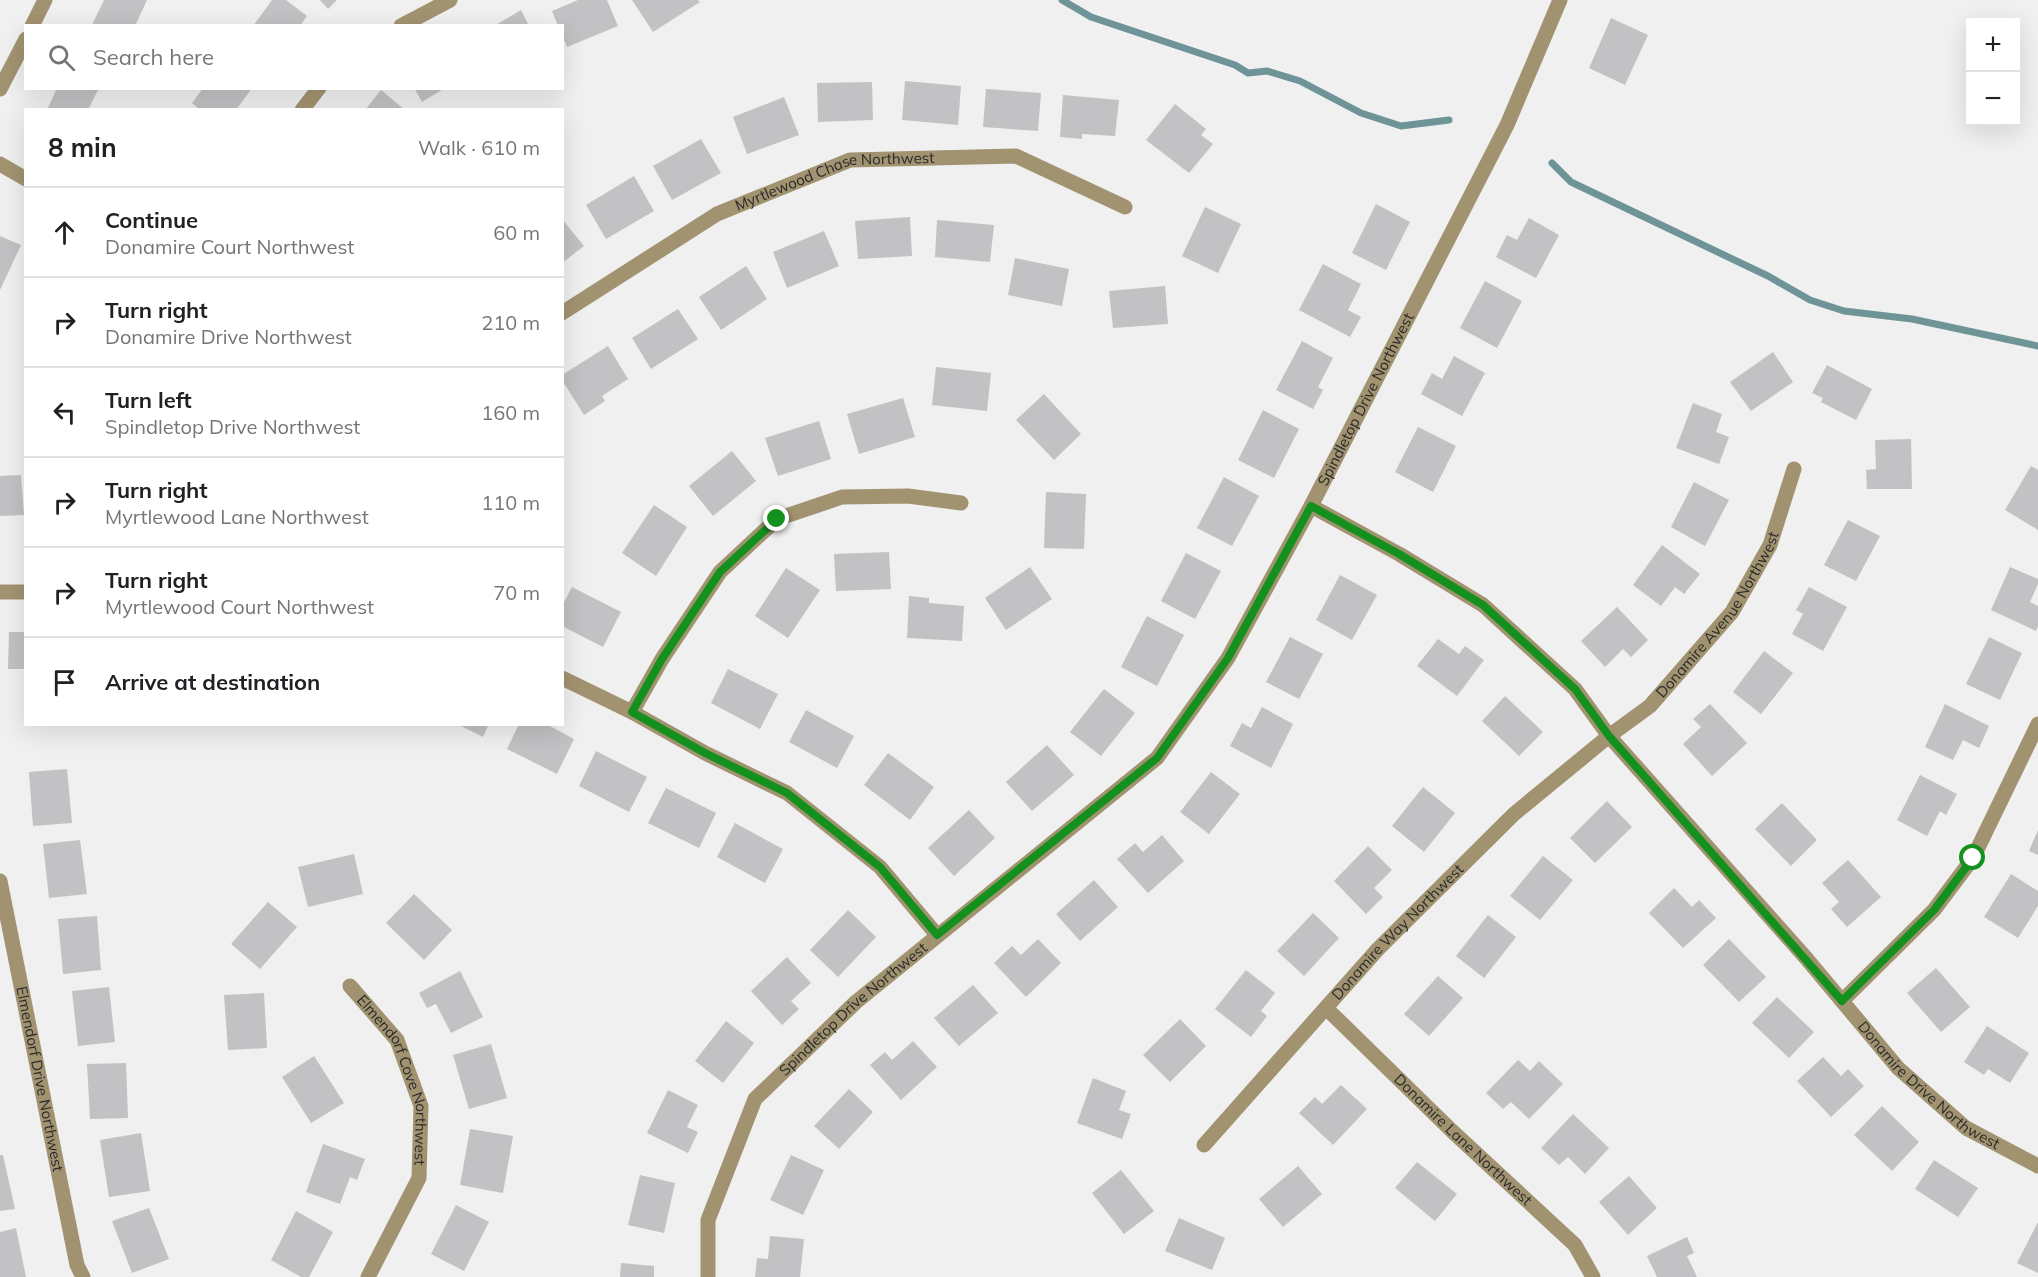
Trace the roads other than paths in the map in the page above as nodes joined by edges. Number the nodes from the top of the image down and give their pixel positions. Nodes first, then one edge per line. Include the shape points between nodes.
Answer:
1 (45, 0) edge
2 (450, 0) edge
3 (1560, 0) edge
4 (33, 24) edge
5 (405, 24) edge
6 (24, 43) edge
7 (0, 89) edge
8 (317, 90) edge
9 (304, 108) edge
10 (0, 164) edge
11 (24, 178) edge
12 (1125, 207) dead end
13 (564, 312) edge
14 (1794, 469) dead end
15 (961, 503) dead end
16 (1311, 506) junction
17 (0, 592) edge
18 (24, 592) edge
19 (564, 679) edge
20 (632, 712) junction
21 (2038, 724) edge
22 (1609, 736) junction
23 (0, 881) edge
24 (937, 935) junction
25 (350, 986) dead end
26 (1842, 1001) junction
27 (1326, 1008) junction
28 (1204, 1145) dead end
29 (2038, 1166) edge
30 (83, 1277) edge
31 (368, 1277) edge
32 (708, 1277) edge
33 (1593, 1277) edge

1 - 4 street
2 - 5 street
3 - 16 street, Spindletop Drive Northwest via 1507,125
6 - 7 street
8 - 9 street
10 - 11 street
12 - 13 street, Myrtlewood Chase Northwest via 1016,156 850,160 717,214
14 - 22 street, Donamire Avenue Northwest via 1770,544 1732,612 1650,706
15 - 20 street via 908,496 842,497 777,519 720,572
16 - 22 street, Donamire Drive Northwest via 1483,605 1575,689
16 - 24 street, Spindletop Drive Northwest via 1228,658 1157,758
17 - 18 street
19 - 20 street
20 - 24 street via 787,793 880,867
21 - 26 street via 1973,858 1934,910
22 - 26 street, Donamire Drive Northwest
22 - 27 street, Donamire Way Northwest via 1514,814 1378,949
23 - 30 street, Elmendorf Drive Northwest via 76,1265
24 - 32 street, Spindletop Drive Northwest via 856,1002 755,1099 708,1220
25 - 31 street, Elmendorf Cove Northwest via 397,1040 421,1106 419,1178
26 - 29 street, Donamire Drive Northwest via 1899,1068 1966,1128
27 - 28 street, Donamire Way Northwest
27 - 33 street, Donamire Lane Northwest via 1575,1245

